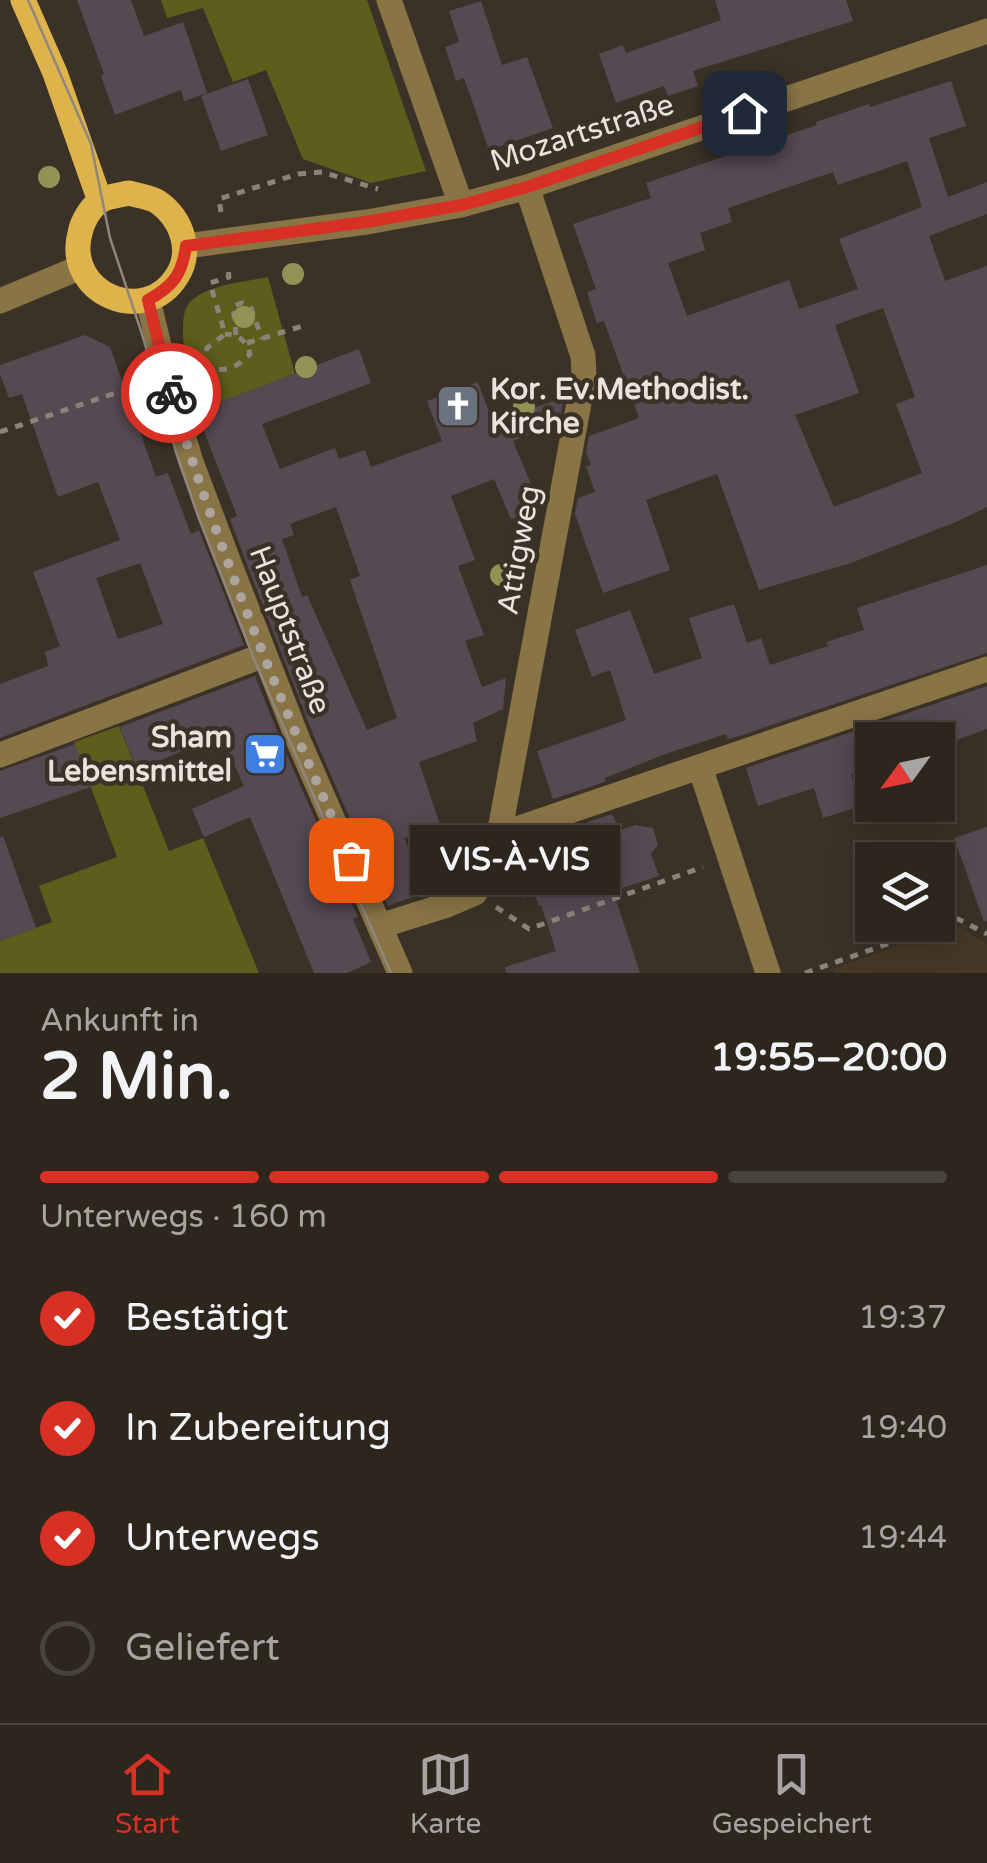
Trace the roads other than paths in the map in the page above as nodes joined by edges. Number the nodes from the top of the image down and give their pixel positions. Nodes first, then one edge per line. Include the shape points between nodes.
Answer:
1 (23, 0) edge
2 (389, 0) edge
3 (986, 36) edge
4 (527, 187) junction
5 (100, 201) junction
6 (462, 205) junction
7 (186, 246) junction
8 (81, 267) junction
9 (148, 300) junction
10 (0, 301) edge
11 (264, 655) junction
12 (987, 668) edge
13 (0, 754) edge
14 (700, 767) junction
15 (499, 835) junction
16 (380, 926) junction
17 (389, 970) edge
18 (768, 973) edge

1 - 5 main road
2 - 6 street
3 - 4 street, Mozartstraße
4 - 6 street, Mozartstraße
4 - 15 street, Attigweg via 584,376
5 - 7 main road via 129,193 156,200 177,220
5 - 8 main road via 82,222 76,245
6 - 7 street, Mozartstraße
7 - 9 main road via 175,279
8 - 9 main road via 107,297
8 - 10 street
9 - 11 street, Hauptstraße via 191,462
11 - 13 street
11 - 16 street, Hauptstraße
12 - 14 street
14 - 15 street
14 - 18 street
15 - 16 street, Attigweg via 481,882 447,905
16 - 17 street, Hauptstraße

